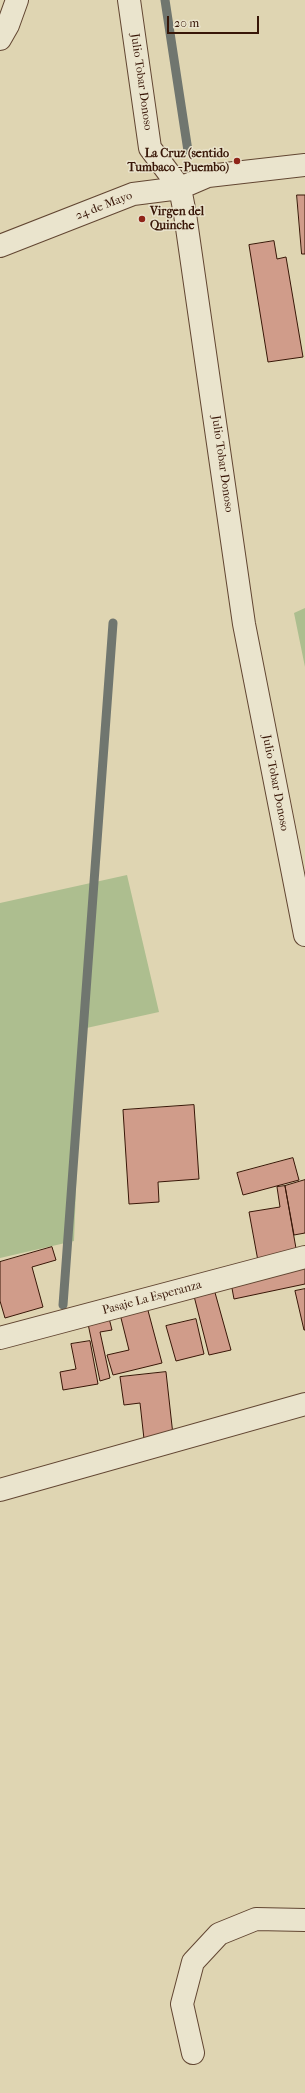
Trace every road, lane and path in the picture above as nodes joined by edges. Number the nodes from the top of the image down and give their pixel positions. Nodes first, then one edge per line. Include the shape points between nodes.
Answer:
1 (17, 0) edge
2 (129, 0) edge
3 (0, 39) edge
4 (305, 165) edge
5 (180, 188) junction
6 (0, 246) edge
7 (305, 935) edge
8 (305, 1257) edge
9 (0, 1338) edge
10 (305, 1404) edge
11 (0, 1490) edge
12 (305, 1920) edge
13 (193, 2053) dead end

1 - 3 street
2 - 5 street, Julio Tobar Donoso via 150,148
4 - 5 street, 24 de Mayo via 208,176
5 - 6 street, 24 de Mayo via 133,194
5 - 7 street, Julio Tobar Donoso via 194,267 244,624
8 - 9 street, Pasaje La Esperanza
10 - 11 street
12 - 13 street via 256,1919 219,1934 193,1962 182,2004

